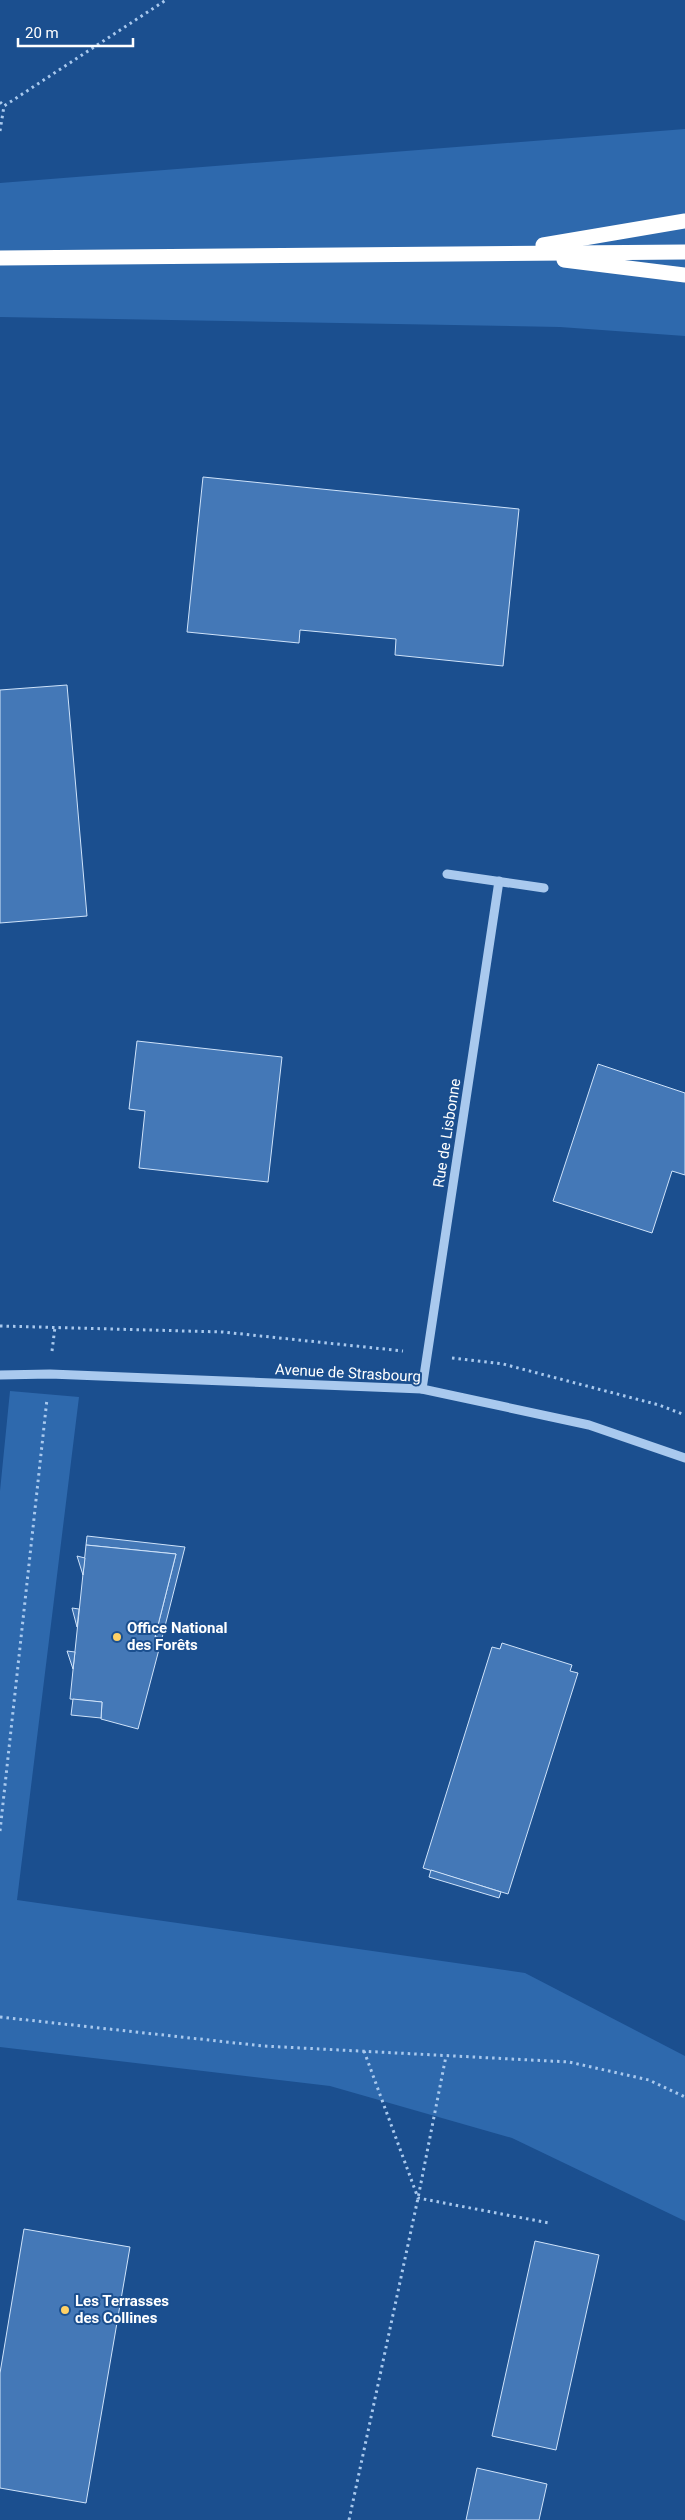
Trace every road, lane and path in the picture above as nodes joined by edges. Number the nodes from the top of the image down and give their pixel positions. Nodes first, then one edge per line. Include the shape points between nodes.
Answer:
1 (166, 0) edge
2 (0, 102) edge
3 (4, 106) junction
4 (0, 131) edge
5 (685, 221) edge
6 (500, 252) junction
7 (685, 252) edge
8 (0, 258) edge
9 (685, 275) edge
10 (447, 874) dead end
11 (500, 881) junction
12 (544, 888) dead end
13 (0, 1326) edge
14 (55, 1327) junction
15 (427, 1355) junction
16 (50, 1374) junction
17 (0, 1375) edge
18 (422, 1389) junction
19 (685, 1415) edge
20 (685, 1458) edge
21 (0, 1831) edge
22 (0, 2016) edge
23 (364, 2051) junction
24 (446, 2056) junction
25 (685, 2097) edge
26 (418, 2198) junction
27 (549, 2223) dead end
28 (349, 2520) edge

1 - 3 path
2 - 3 path
3 - 4 path
5 - 6 highway
6 - 7 highway
6 - 8 highway
6 - 9 highway
10 - 11 street
11 - 12 street
11 - 15 street, Rue de Lisbonne
13 - 14 path
14 - 15 path via 223,1332
14 - 16 path
15 - 18 street, Rue de Lisbonne
15 - 19 path via 503,1364 659,1405
16 - 17 street, Avenue de Strasbourg
16 - 18 street, Avenue de Strasbourg
16 - 21 path
18 - 20 street, Avenue de Strasbourg via 589,1425
22 - 23 path via 263,2046
23 - 24 path
23 - 26 path
24 - 25 path via 569,2062 649,2080
24 - 26 path
26 - 27 path
26 - 28 path

